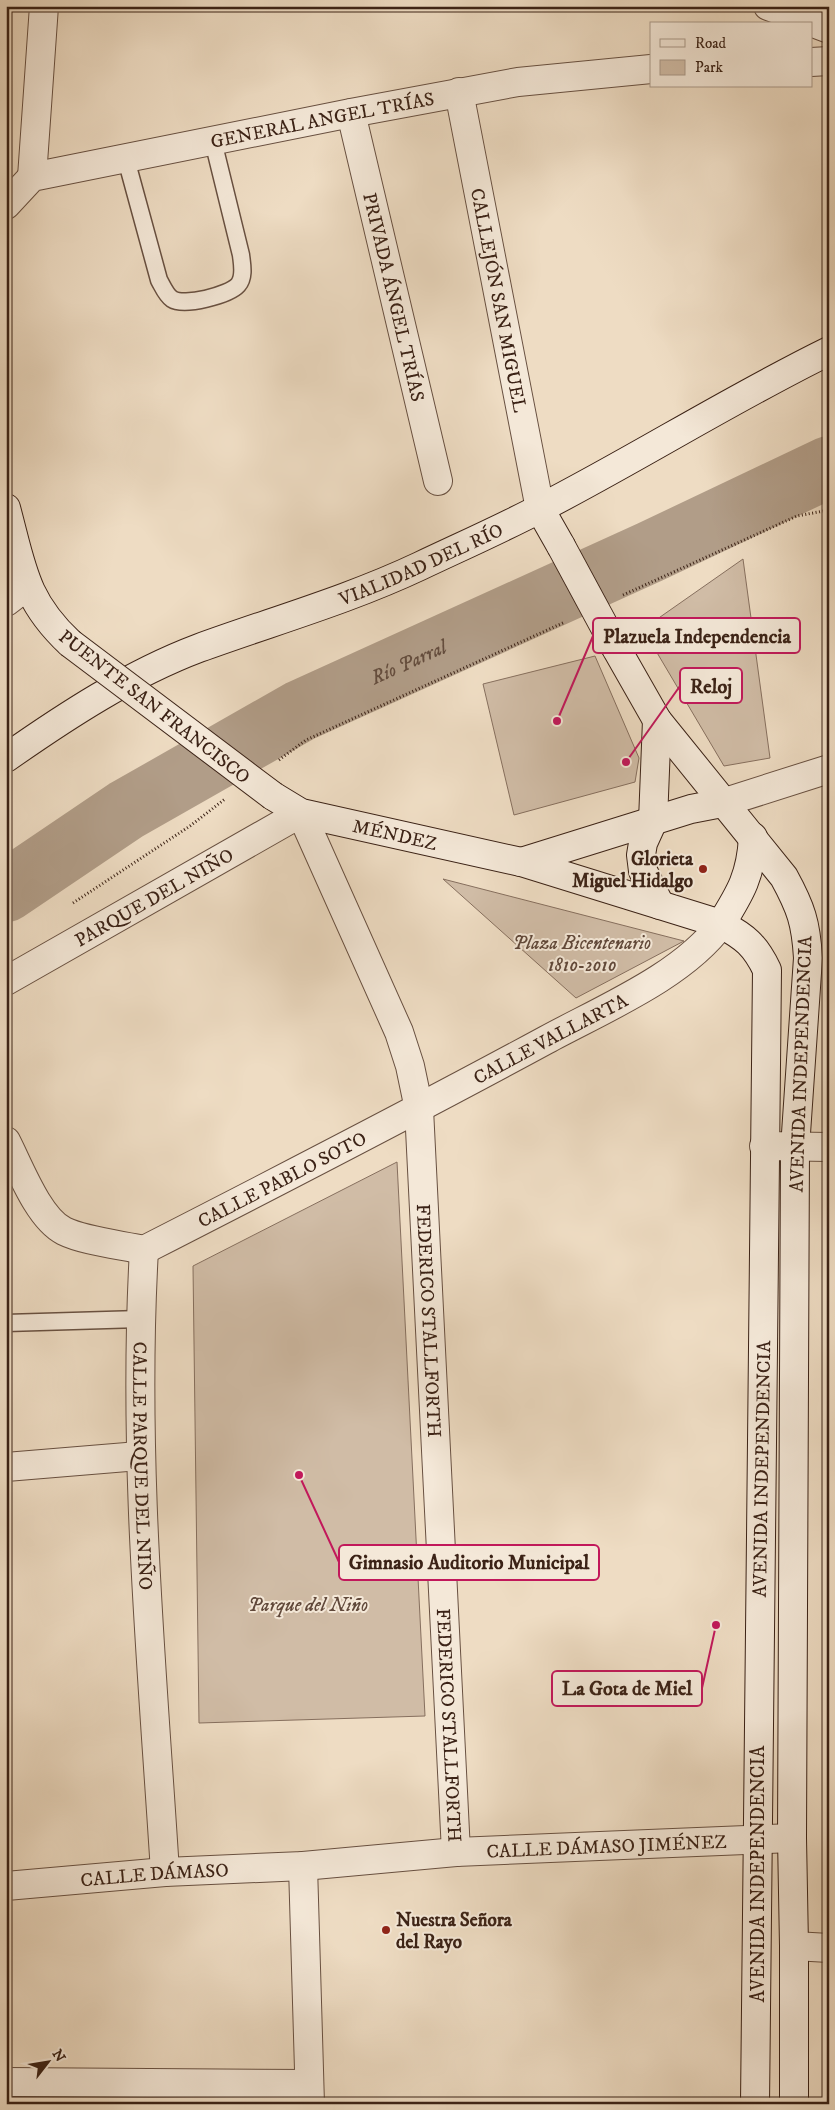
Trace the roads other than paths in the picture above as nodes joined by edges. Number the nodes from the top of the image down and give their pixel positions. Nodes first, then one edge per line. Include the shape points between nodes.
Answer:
1 (44, 6) edge
2 (768, 6) edge
3 (810, 22) edge
4 (812, 23) edge
5 (829, 29) edge
6 (812, 62) edge
7 (829, 62) edge
8 (650, 69) edge
9 (460, 92) junction
10 (351, 113) junction
11 (213, 141) junction
12 (126, 159) junction
13 (32, 177) junction
14 (6, 205) edge
15 (829, 351) edge
16 (438, 481) dead end
17 (6, 508) edge
18 (540, 508) junction
19 (13, 591) edge
20 (616, 648) joint
21 (656, 720) junction
22 (6, 758) edge
23 (829, 769) edge
24 (272, 796) joint
25 (722, 803) junction
26 (301, 813) junction
27 (654, 821) junction
28 (753, 837) junction
29 (520, 862) junction
30 (660, 905) junction
31 (721, 924) junction
32 (6, 982) edge
33 (419, 1109) junction
34 (6, 1141) edge
35 (764, 1146) junction
36 (795, 1148) junction
37 (829, 1148) edge
38 (144, 1250) junction
39 (140, 1319) junction
40 (6, 1323) edge
41 (139, 1456) junction
42 (6, 1467) edge
43 (756, 1838) junction
44 (792, 1838) junction
45 (456, 1852) junction
46 (303, 1866) junction
47 (165, 1872) junction
48 (6, 1886) edge
49 (794, 1946) junction
50 (829, 1948) edge
51 (6, 2082) edge
52 (231, 2094) edge
53 (310, 2094) edge
54 (755, 2104) edge
55 (794, 2104) edge

1 - 13 street
2 - 3 street
4 - 5 street
6 - 7 street
8 - 9 street, GENERAL ANGEL TRÍAS via 518,82
9 - 10 street, GENERAL ANGEL TRÍAS
9 - 18 street, CALLEJÓN SAN MIGUEL
10 - 11 street, GENERAL ANGEL TRÍAS
10 - 16 street, PRIVADA ÁNGEL TRÍAS
11 - 12 street, GENERAL ANGEL TRÍAS
11 - 12 lane via 243,272 239,284 230,291 182,303 166,293 160,280
12 - 13 street, GENERAL ANGEL TRÍAS
13 - 14 street
15 - 18 street, VIALIDAD DEL RÍO
17 - 19 street, PUENTE SAN FRANCISCO
18 - 20 street, CALLEJÓN SAN MIGUEL, bridge
18 - 22 street, VIALIDAD DEL RÍO via 367,590 198,649 150,670 95,700
19 - 24 street, PUENTE SAN FRANCISCO, bridge via 70,643
20 - 21 street, AVENIDA INDEPENDENCIA
21 - 25 street, AVENIDA INDEPENDENCIA
21 - 27 street
23 - 25 street
24 - 26 street, MÉNDEZ
25 - 27 street
25 - 28 street, AVENIDA INDEPENDENCIA
26 - 29 street, MÉNDEZ
26 - 32 street, PARQUE DEL NIÑO
26 - 33 street, FEDERICO STALLFORTH via 399,1032
27 - 29 street
27 - 30 street via 643,842 641,855 643,870
28 - 31 street via 752,862 743,890
28 - 36 street, AVENIDA INDEPENDENCIA via 784,877 796,898 807,931
29 - 30 street, AVENIDA INDEPENDENCIA
30 - 31 street, AVENIDA INDEPENDENCIA
31 - 33 street, CALLE VALLARTA via 697,952 654,981
31 - 35 street, AVENIDA INDEPENDENCIA via 748,941 767,970
33 - 38 street, CALLE PABLO SOTO
33 - 45 street, FEDERICO STALLFORTH
34 - 38 street via 41,1208 64,1232
35 - 36 street
35 - 43 street, AVENIDA INDEPENDENCIA
36 - 37 street
36 - 44 street, AVENIDA INDEPENDENCIA
38 - 39 street, CALLE PARQUE DEL NIÑO
39 - 40 lane
39 - 41 street, CALLE PARQUE DEL NIÑO
41 - 42 street
41 - 47 street, CALLE PARQUE DEL NIÑO
43 - 44 street, CALLE DÁMASO JIMÉNEZ
43 - 45 street, CALLE DÁMASO JIMÉNEZ
43 - 54 street, AVENIDA INDEPENDENCIA
44 - 49 street, AVENIDA INDEPENDENCIA
45 - 46 street, CALLE DÁMASO JIMÉNEZ
46 - 47 street, CALLE DÁMASO
46 - 53 street
47 - 48 street, CALLE DÁMASO
49 - 50 street
49 - 55 street, AVENIDA INDEPENDENCIA
51 - 52 street via 121,2082
52 - 53 street

